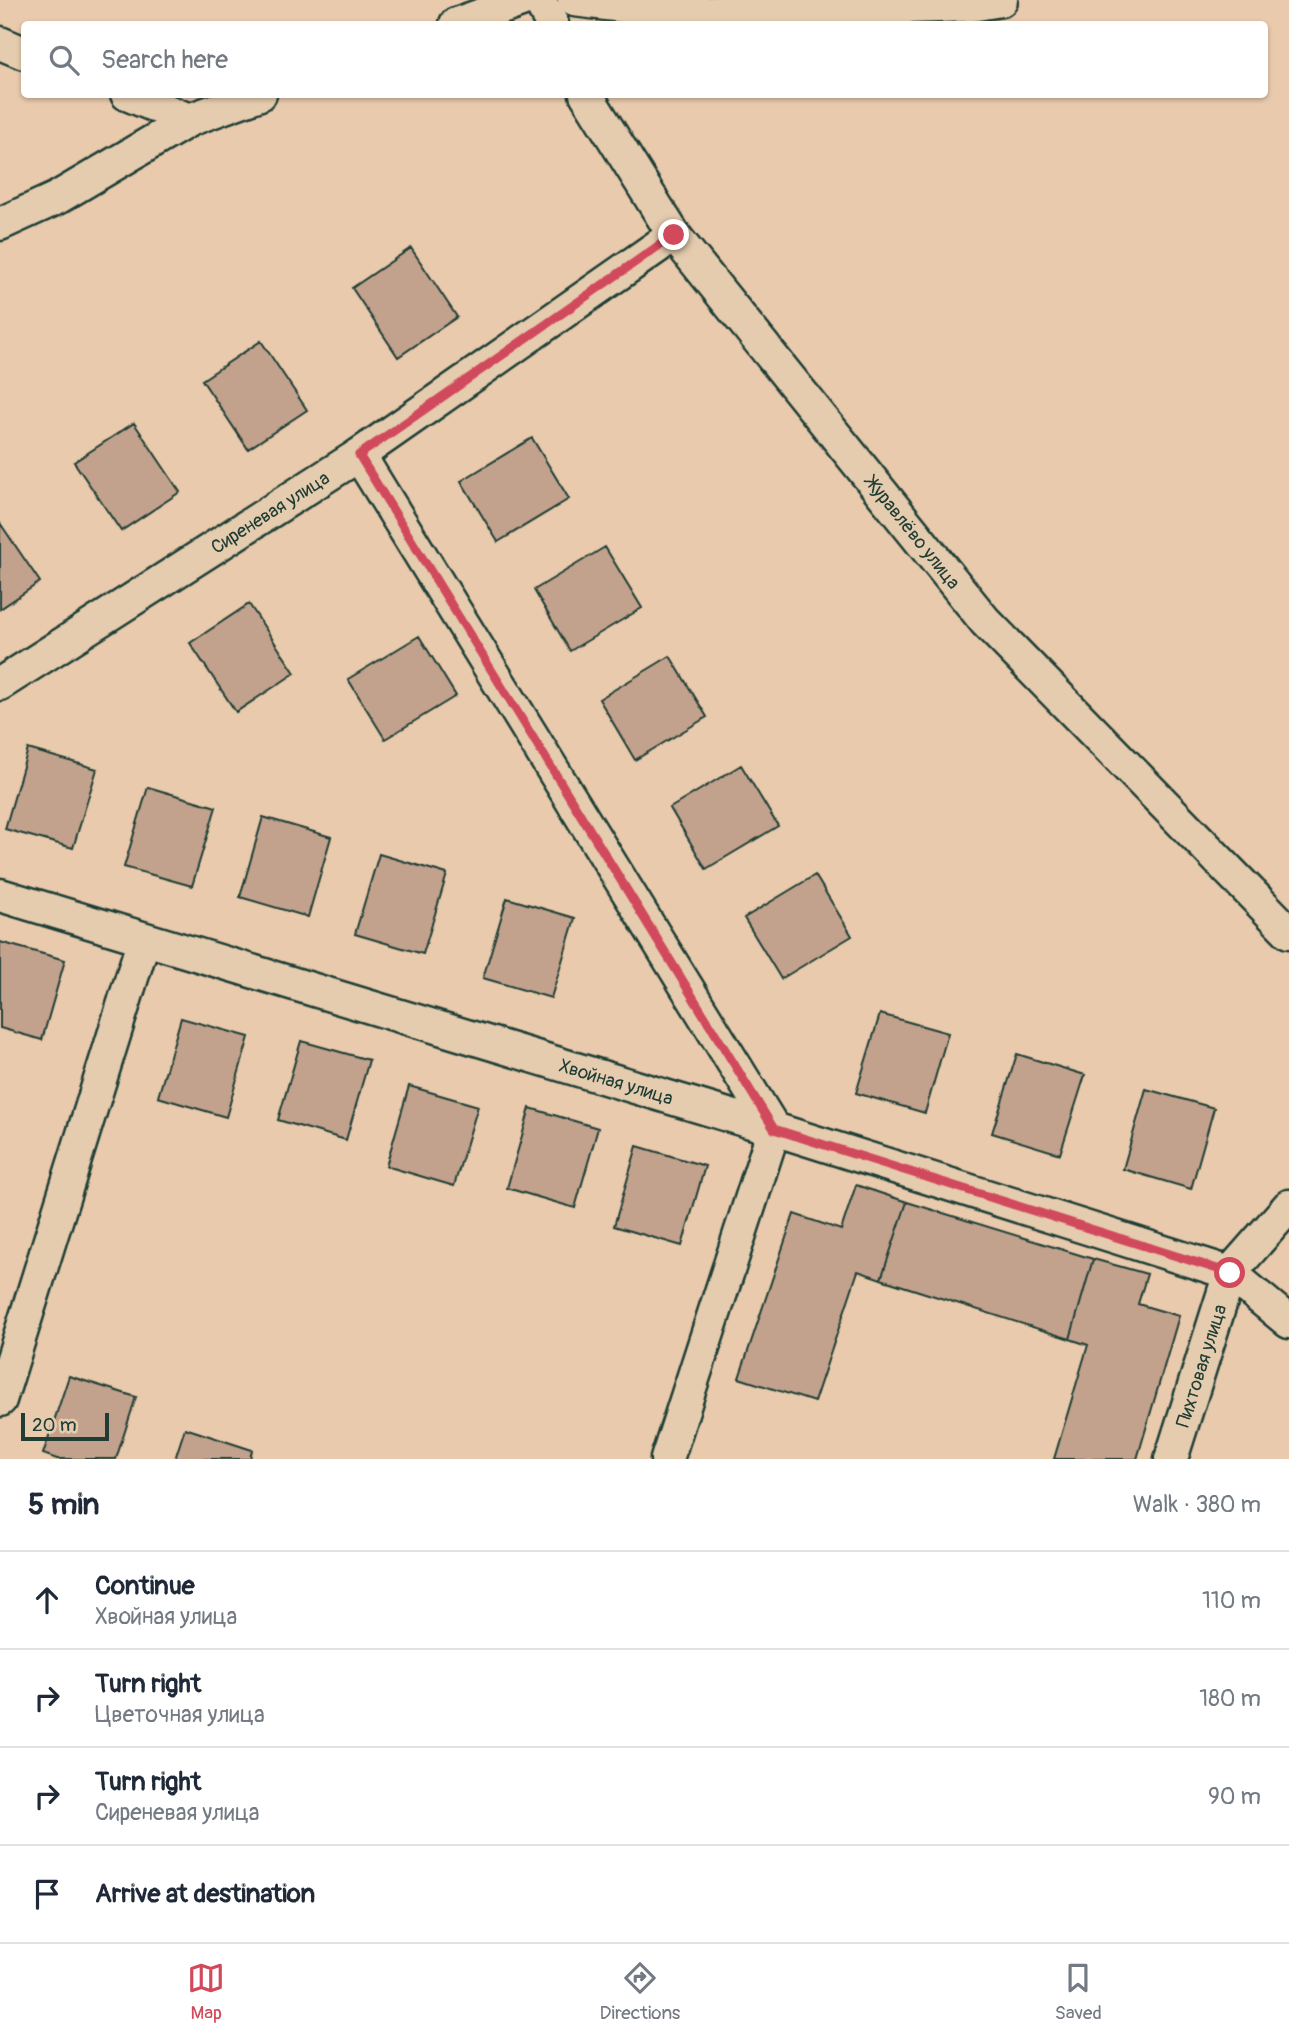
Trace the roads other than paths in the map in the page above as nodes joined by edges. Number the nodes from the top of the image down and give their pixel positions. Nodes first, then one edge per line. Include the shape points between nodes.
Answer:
1 (524, 0) edge
2 (540, 0) edge
3 (574, 0) edge
4 (1001, 0) edge
5 (464, 21) edge
6 (550, 21) edge
7 (0, 43) edge
8 (21, 52) edge
9 (137, 98) edge
10 (249, 98) edge
11 (588, 98) edge
12 (189, 120) junction
13 (0, 224) edge
14 (674, 235) junction
15 (359, 455) junction
16 (0, 684) edge
17 (0, 895) edge
18 (1289, 932) edge
19 (145, 939) junction
20 (774, 1129) junction
21 (1289, 1206) edge
22 (1230, 1273) junction
23 (1289, 1322) edge
24 (0, 1399) edge
25 (667, 1459) edge
26 (1171, 1459) edge

1 - 5 street
2 - 6 street
3 - 4 street via 688,14 971,5
7 - 8 street
9 - 12 street
10 - 12 street
11 - 14 street, Журавлёво улица
12 - 13 street via 57,198
14 - 15 street, Сиреневая улица
14 - 18 street, Журавлёво улица via 985,621
15 - 16 street, Сиреневая улица
15 - 20 street
17 - 19 street, Хвойная улица
19 - 20 street, Хвойная улица
19 - 24 street
20 - 22 street, Хвойная улица
20 - 25 street
21 - 22 street
22 - 23 street
22 - 26 street, Пихтовая улица

